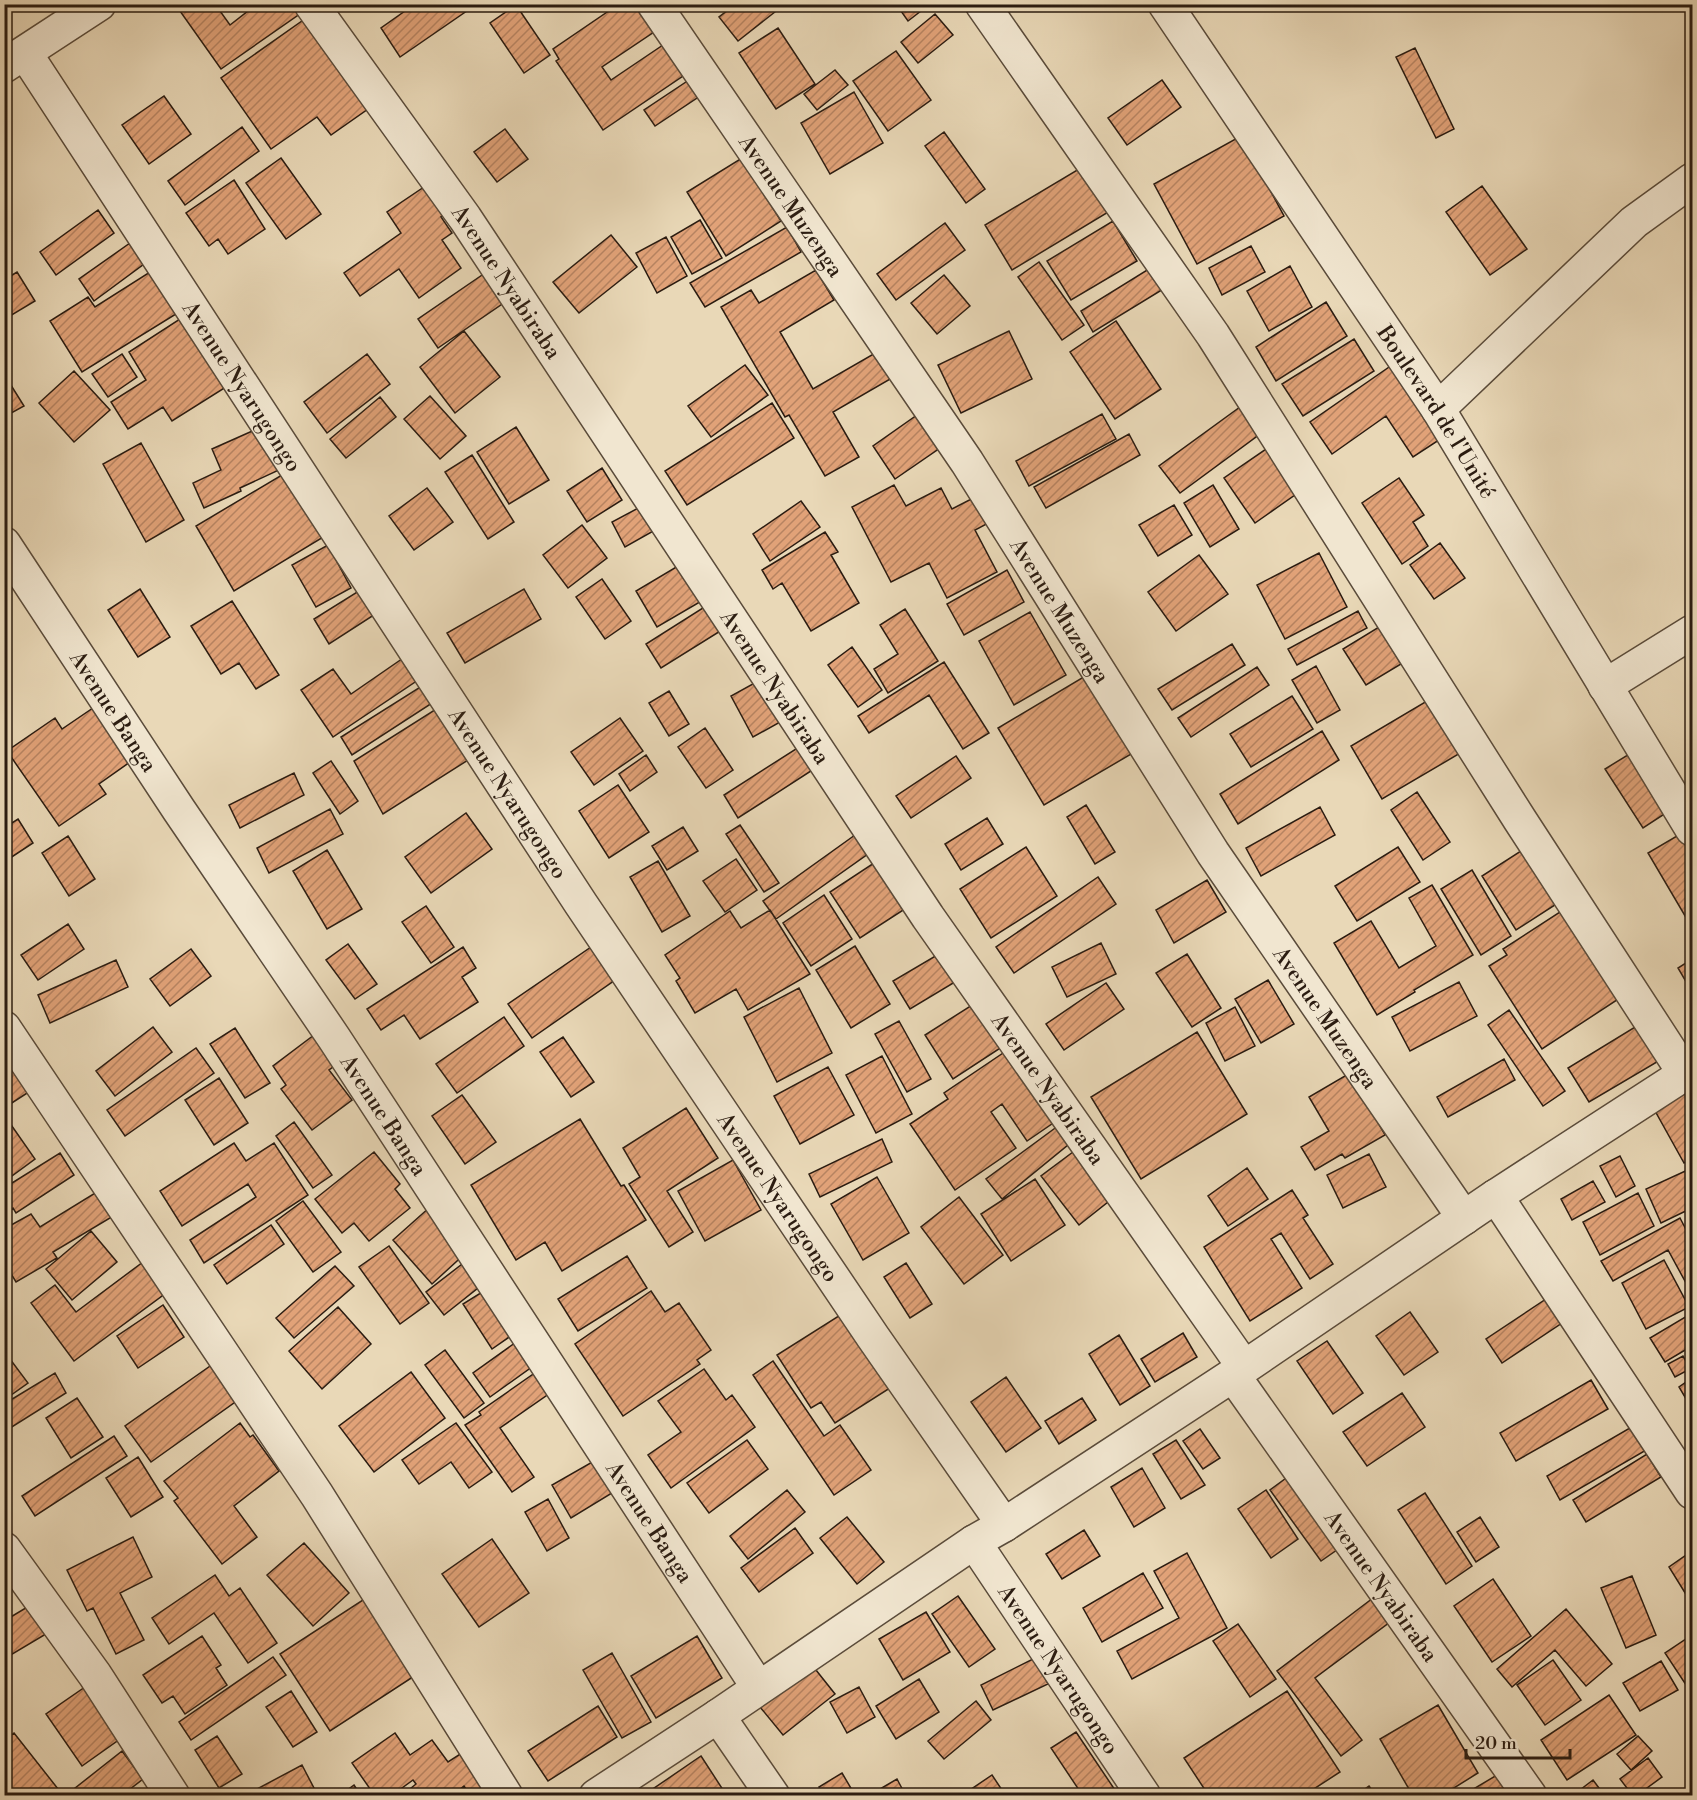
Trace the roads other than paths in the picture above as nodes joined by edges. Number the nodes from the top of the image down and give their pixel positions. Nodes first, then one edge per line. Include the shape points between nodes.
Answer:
1 (99, 4) edge
2 (311, 4) edge
3 (654, 4) edge
4 (982, 4) edge
5 (1165, 4) edge
6 (12, 56) edge
7 (1692, 180) edge
8 (1438, 409) junction
9 (4, 544) edge
10 (1692, 632) edge
11 (1605, 686) junction
12 (1692, 829) edge
13 (4, 1028) edge
14 (1689, 1072) edge
15 (1496, 1196) junction
16 (1464, 1218) junction
17 (1238, 1371) junction
18 (1692, 1492) edge
19 (1004, 1525) junction
20 (974, 1542) junction
21 (4, 1549) edge
22 (759, 1687) junction
23 (718, 1716) junction
24 (173, 1796) edge
25 (506, 1796) edge
26 (596, 1796) edge
27 (773, 1796) edge
28 (1144, 1796) edge
29 (1530, 1796) edge

1 - 6 street
2 - 17 street, Avenue Nyabiraba via 465,218 928,917
3 - 16 street, Avenue Muzenga via 967,462 1212,853
4 - 14 street via 1213,335 1520,820
5 - 8 street, Boulevard de l'Unité
6 - 19 street, Avenue Nyarugongo via 580,904
7 - 8 street via 1634,222
8 - 11 street, Boulevard de l'Unité
9 - 22 street, Avenue Banga via 178,810 334,1038
10 - 11 street
11 - 12 street, Boulevard de l'Unité
13 - 25 street via 317,1496
14 - 15 street
15 - 16 street
15 - 18 street
16 - 17 street
17 - 19 street
17 - 29 street, Avenue Nyabiraba
19 - 20 street
20 - 22 street
20 - 28 street, Avenue Nyarugongo
21 - 24 street via 95,1675
22 - 23 street
23 - 26 street
23 - 27 street

